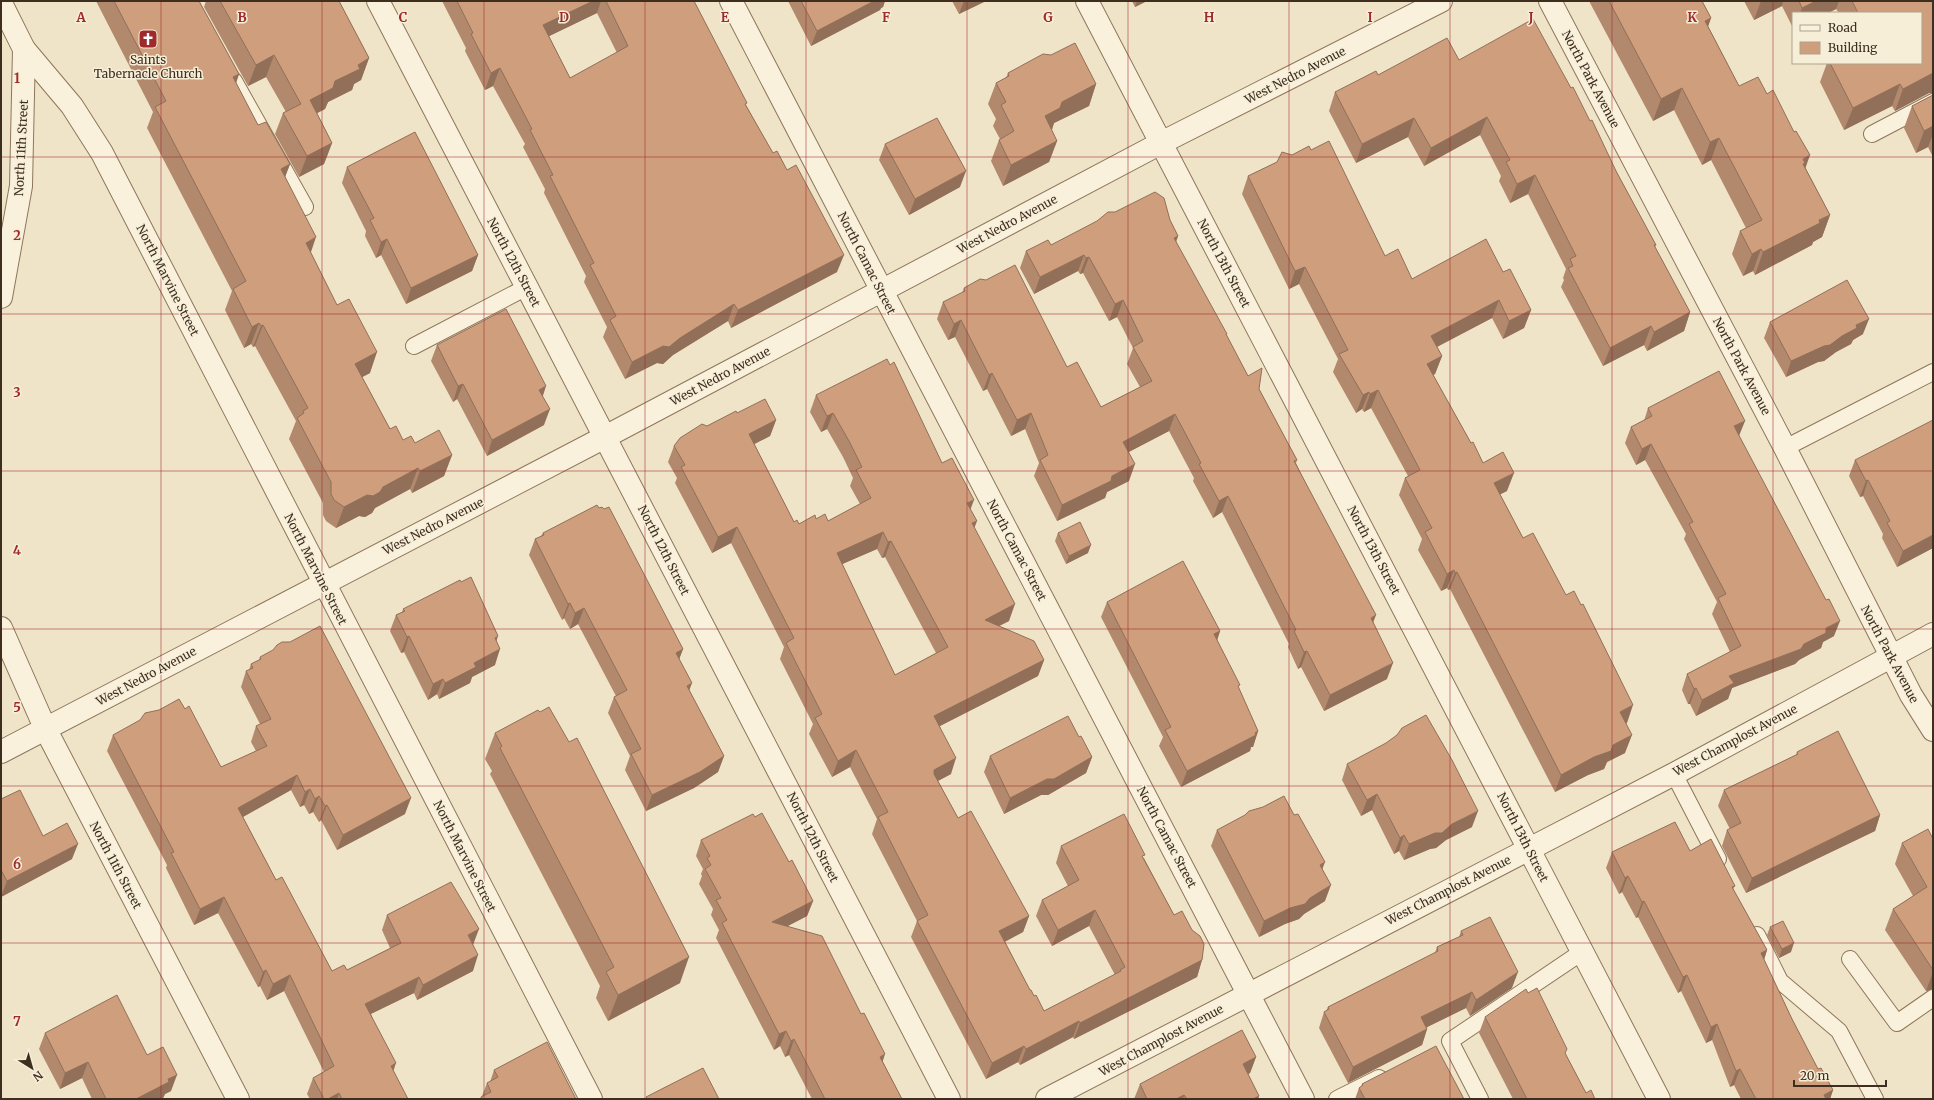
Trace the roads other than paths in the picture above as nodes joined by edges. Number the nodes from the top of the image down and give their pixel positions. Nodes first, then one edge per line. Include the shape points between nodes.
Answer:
1 (378, 1) edge
2 (731, 1) edge
3 (1087, 1) edge
4 (1440, 1) edge
5 (1550, 1) edge
6 (1, 3) edge
7 (24, 49) junction
8 (228, 70) edge
9 (1933, 102) edge
10 (1872, 134) dead end
11 (1161, 143) junction
12 (305, 207) dead end
13 (527, 287) junction
14 (881, 291) junction
15 (1, 297) edge
16 (414, 346) dead end
17 (1933, 372) edge
18 (605, 437) junction
19 (1785, 448) junction
20 (323, 583) junction
21 (1, 628) edge
22 (1933, 634) edge
23 (1891, 656) junction
24 (46, 730) junction
25 (1933, 730) edge
26 (1, 752) edge
27 (1674, 774) junction
28 (1530, 848) junction
29 (1724, 871) edge
30 (1748, 919) edge
31 (1582, 952) junction
32 (1850, 959) dead end
33 (1248, 994) junction
34 (1933, 998) edge
35 (1394, 1070) edge
36 (238, 1099) edge
37 (591, 1099) edge
38 (948, 1099) edge
39 (1047, 1099) edge
40 (1303, 1099) edge
41 (1337, 1099) edge
42 (1480, 1099) edge
43 (1659, 1099) edge
44 (1875, 1099) edge

1 - 13 street, North 12th Street
2 - 14 street, North Camac Street
3 - 11 street, North 13th Street
4 - 11 street, West Nedro Avenue
5 - 19 street, North Park Avenue
6 - 7 street, North 11th Street
7 - 15 street, North 11th Street via 21,186
7 - 20 street, North Marvine Street via 72,106 102,153
8 - 12 lane
9 - 10 lane
11 - 14 street, West Nedro Avenue
11 - 28 street, North 13th Street
13 - 16 lane
13 - 18 street, North 12th Street
14 - 18 street, West Nedro Avenue
14 - 33 street, North Camac Street
17 - 19 lane
18 - 20 street, West Nedro Avenue
18 - 38 street, North 12th Street
19 - 23 street, North Park Avenue
20 - 24 street, West Nedro Avenue
20 - 37 street, North Marvine Street
21 - 24 street, North 11th Street
22 - 23 street, West Champlost Avenue
23 - 25 street, North Park Avenue
23 - 27 street, West Champlost Avenue
24 - 26 street, West Nedro Avenue
24 - 36 street, North 11th Street
27 - 28 street, West Champlost Avenue
27 - 29 lane
28 - 31 street, North 13th Street
28 - 33 street, West Champlost Avenue
30 - 44 lane via 1780,981 1839,1032
31 - 42 lane via 1443,1045
31 - 43 street, North 13th Street
32 - 34 lane via 1897,1023
33 - 39 street, West Champlost Avenue
33 - 40 street, North Camac Street
35 - 41 lane

